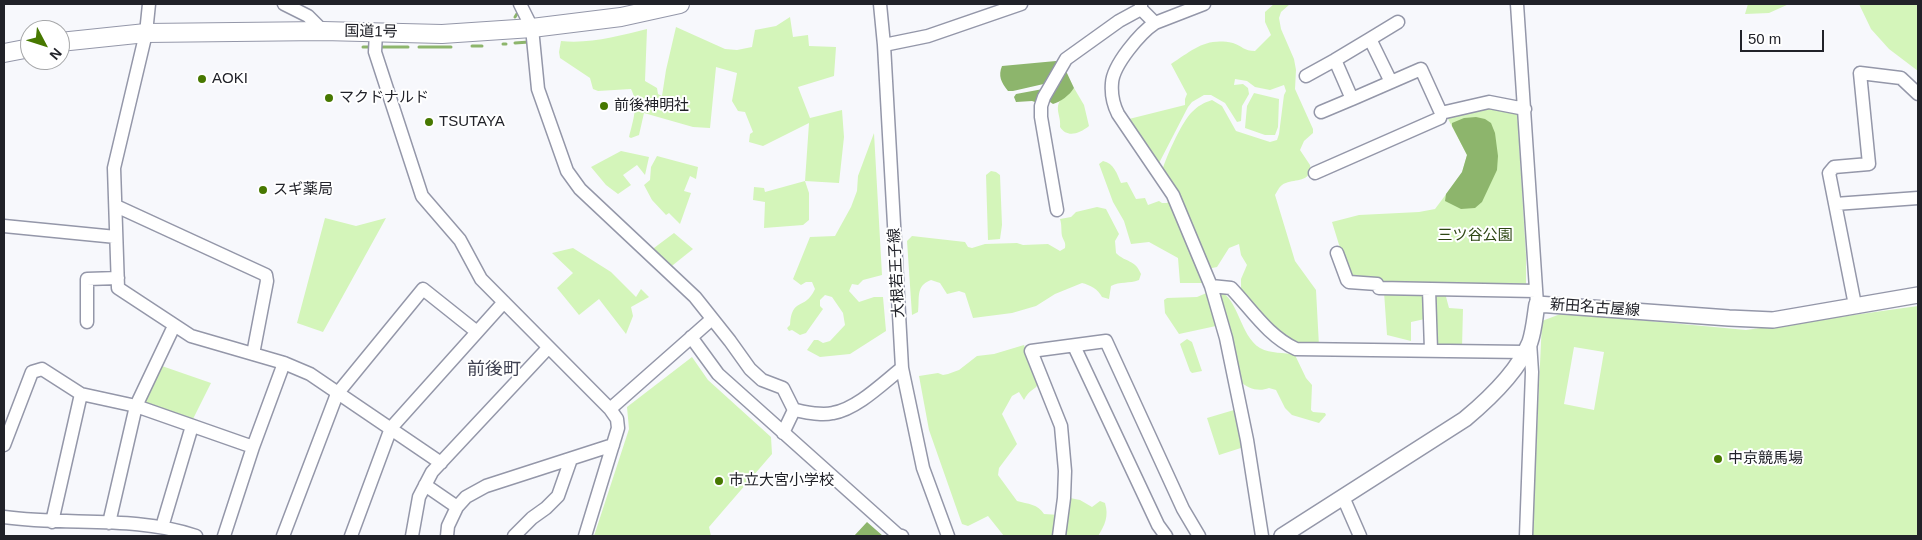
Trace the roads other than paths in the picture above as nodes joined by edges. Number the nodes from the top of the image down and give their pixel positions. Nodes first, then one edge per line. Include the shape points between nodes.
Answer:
1 (149, 4) edge
2 (284, 4) edge
3 (520, 4) edge
4 (680, 4) edge
5 (880, 4) edge
6 (1021, 4) edge
7 (1204, 4) edge
8 (1517, 4) edge
9 (1141, 6) edge
10 (530, 22) junction
11 (1398, 22) dead end
12 (1155, 23) junction
13 (323, 32) junction
14 (376, 32) junction
15 (146, 33) junction
16 (1370, 39) junction
17 (70, 41) edge
18 (884, 45) junction
19 (20, 50) edge
20 (4, 53) edge
21 (1335, 60) junction
22 (1306, 76) dead end
23 (1391, 82) junction
24 (1918, 94) edge
25 (1352, 99) junction
26 (1525, 109) junction
27 (1321, 112) dead end
28 (1441, 113) junction
29 (1315, 173) dead end
30 (1918, 198) edge
31 (1836, 204) junction
32 (116, 206) junction
33 (1057, 210) dead end
34 (4, 226) edge
35 (116, 237) junction
36 (1337, 252) dead end
37 (118, 278) junction
38 (1211, 286) junction
39 (1429, 289) junction
40 (1918, 295) edge
41 (1537, 298) junction
42 (504, 302) junction
43 (1856, 305) junction
44 (712, 318) junction
45 (87, 322) dead end
46 (174, 326) junction
47 (477, 332) junction
48 (691, 338) junction
49 (1074, 346) junction
50 (1527, 347) junction
51 (548, 348) junction
52 (1431, 350) junction
53 (253, 354) junction
54 (284, 363) junction
55 (902, 368) junction
56 (81, 394) junction
57 (337, 394) junction
58 (136, 406) junction
59 (610, 408) junction
60 (794, 410) junction
61 (192, 426) junction
62 (391, 428) junction
63 (783, 433) junction
64 (4, 445) edge
65 (613, 445) junction
66 (253, 447) junction
67 (570, 459) junction
68 (441, 463) junction
69 (425, 485) junction
70 (1343, 497) junction
71 (457, 507) junction
72 (4, 517) edge
73 (52, 522) junction
74 (108, 523) junction
75 (162, 527) junction
76 (196, 536) edge
77 (224, 536) edge
78 (283, 536) edge
79 (350, 536) edge
80 (412, 536) edge
81 (447, 536) edge
82 (514, 536) edge
83 (584, 536) edge
84 (902, 536) edge
85 (948, 536) edge
86 (1058, 536) edge
87 (1166, 536) edge
88 (1199, 536) edge
89 (1262, 536) edge
90 (1282, 536) edge
91 (1360, 536) edge
92 (1526, 536) edge

1 - 15 street
2 - 13 street via 308,16
3 - 10 street
4 - 10 highway, 国道1号 via 621,17
5 - 18 street, 大根若王子線
6 - 18 street via 928,36
7 - 12 street
8 - 26 street
9 - 12 street
9 - 33 street via 1066,60 1044,97 1041,118
10 - 14 highway, 国道1号 via 442,34
10 - 44 street via 538,89 567,171 580,190
11 - 16 street
12 - 38 street via 1147,28 1120,62 1112,82 1113,102 1173,195
13 - 14 highway, 国道1号
13 - 15 highway, 国道1号
14 - 42 street via 375,52 422,196 460,240 481,278
15 - 17 highway, 国道1号
15 - 32 street via 114,168
16 - 21 street
16 - 23 street
18 - 55 street, 大根若王子線
19 - 20 highway
21 - 22 street
21 - 25 street
23 - 25 street
23 - 28 street via 1421,69
24 - 31 street via 1901,78 1860,73 1869,164 1831,170
25 - 27 street
26 - 28 street via 1488,102
26 - 41 street
28 - 29 street via 1440,118
30 - 31 street
31 - 43 street
32 - 35 street
32 - 53 street via 266,275
34 - 35 street
35 - 37 street
36 - 39 street via 1349,282 1377,284 1379,288
37 - 45 street via 87,279
37 - 46 street via 118,288
38 - 52 street via 1231,288 1256,318 1283,343 1296,349
38 - 89 street via 1226,338 1247,440
39 - 41 street
39 - 52 street
40 - 43 main road, 新田名古屋線
41 - 43 main road, 新田名古屋線 via 1755,320 1789,318
41 - 50 main road, 新田名古屋線
42 - 47 street
42 - 51 street
44 - 48 street
44 - 60 street via 750,369 762,380 783,388
46 - 53 street via 191,336
46 - 58 street
47 - 57 street via 423,289
47 - 62 street
48 - 59 street
48 - 63 street via 718,374
49 - 86 street via 1031,351 1061,426 1065,471
49 - 87 street
49 - 88 street via 1106,341
50 - 52 street
50 - 70 main road, 新田名古屋線 via 1490,398 1465,419
50 - 92 street via 1532,372
51 - 59 street
51 - 68 street
53 - 54 street
54 - 57 street via 310,374
54 - 66 street
55 - 60 street via 853,405 834,413
55 - 85 street, 大根若王子線 via 923,468
56 - 58 street
56 - 64 street via 42,369 32,372
56 - 73 street
57 - 62 street
57 - 78 street
58 - 61 street
58 - 74 street
59 - 65 street via 618,428
60 - 63 street
61 - 66 street
61 - 75 street
62 - 68 street
62 - 79 street
63 - 84 street
65 - 67 street
65 - 83 street
66 - 77 street
67 - 71 street via 486,486 466,497
67 - 82 street via 558,496
68 - 69 street
69 - 71 street
69 - 80 street via 415,512
70 - 90 main road, 新田名古屋線
70 - 91 street
71 - 81 street
72 - 73 street
73 - 74 street
74 - 75 street
75 - 76 street

